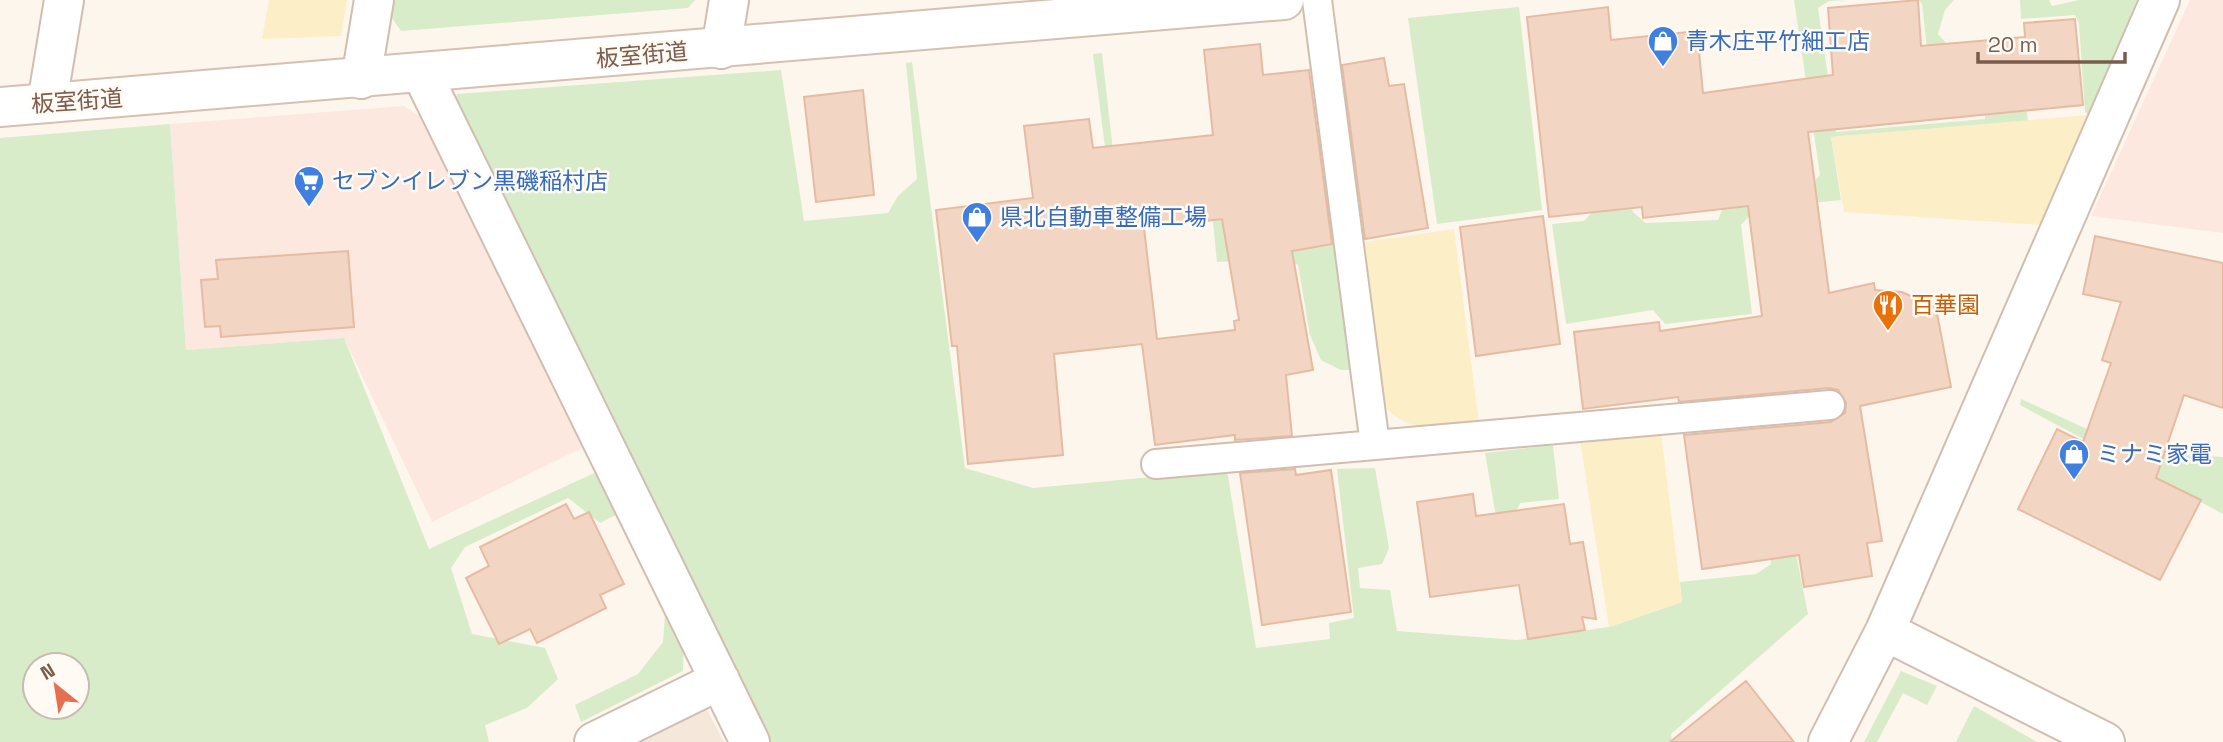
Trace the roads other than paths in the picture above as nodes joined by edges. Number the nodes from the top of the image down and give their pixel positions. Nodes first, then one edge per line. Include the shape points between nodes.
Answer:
1 (64, 0) edge
2 (374, 0) edge
3 (729, 0) edge
4 (1284, 0) edge
5 (1317, 0) edge
6 (2160, 0) edge
7 (1200, 3) edge
8 (721, 48) junction
9 (422, 74) junction
10 (361, 79) junction
11 (47, 103) junction
12 (0, 107) edge
13 (1830, 405) dead end
14 (1375, 445) junction
15 (1156, 464) dead end
16 (1885, 631) junction
17 (720, 680) junction
18 (594, 742) edge
19 (750, 742) edge
20 (1828, 742) edge
21 (2105, 742) edge

1 - 11 street
2 - 10 street
3 - 8 street
4 - 7 street, 板室街道
5 - 14 lane
6 - 16 street
7 - 8 street, 板室街道
8 - 9 street, 板室街道
9 - 10 street, 板室街道
9 - 17 street
10 - 11 street, 板室街道
11 - 12 street, 板室街道
13 - 14 lane
14 - 15 lane
16 - 20 street
16 - 21 street
17 - 18 street
17 - 19 street

